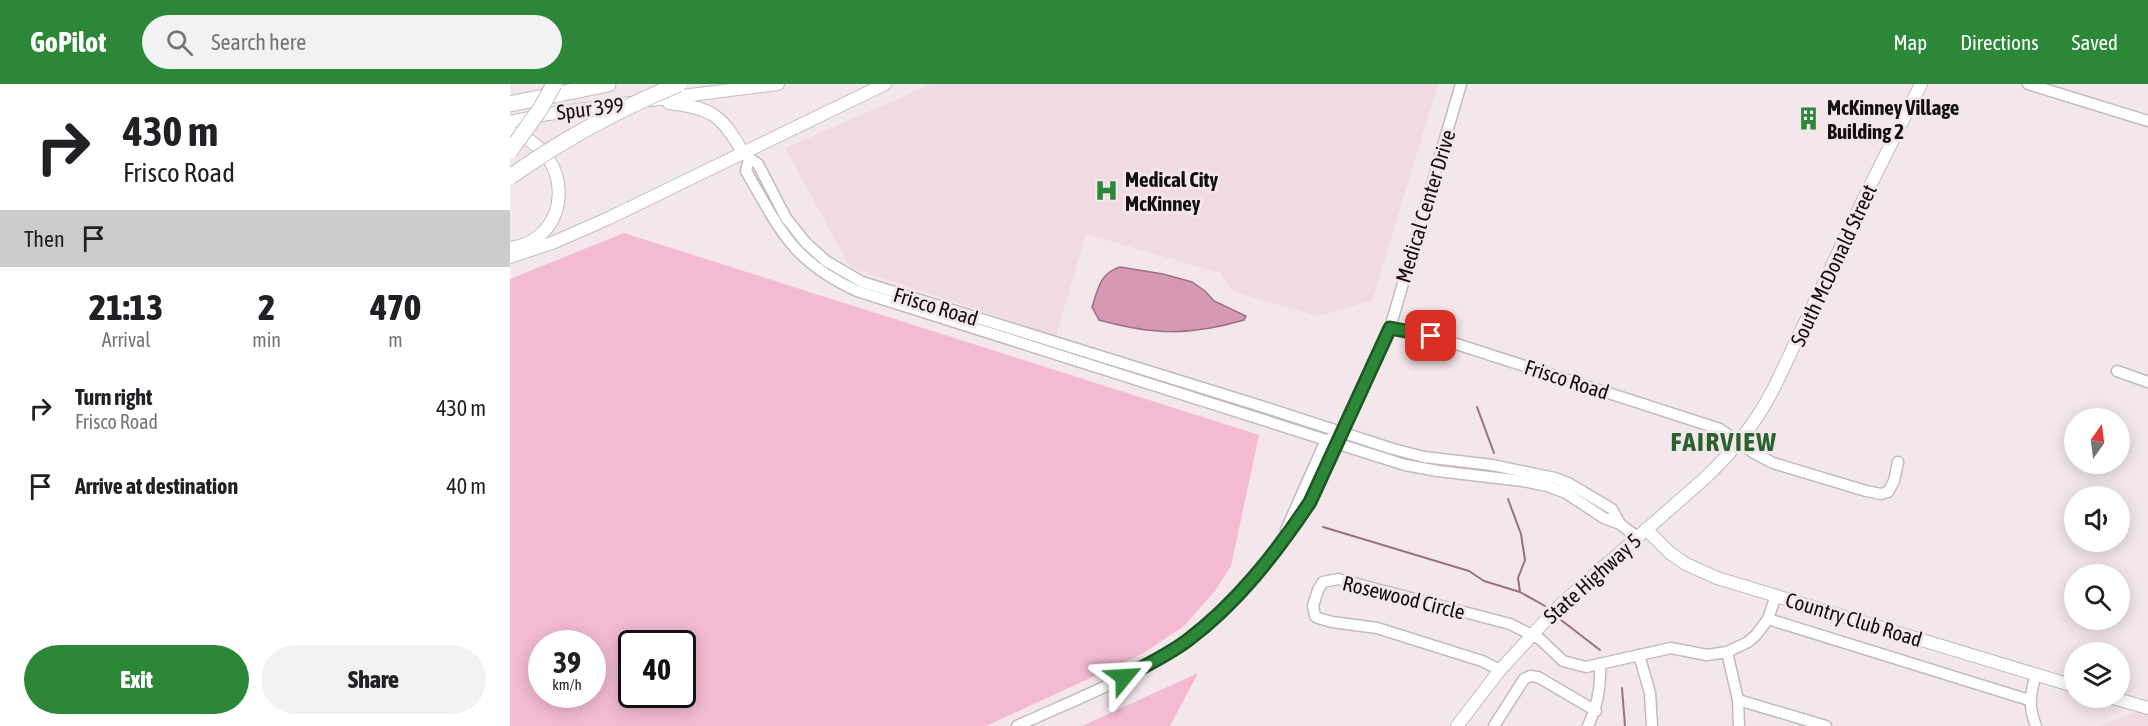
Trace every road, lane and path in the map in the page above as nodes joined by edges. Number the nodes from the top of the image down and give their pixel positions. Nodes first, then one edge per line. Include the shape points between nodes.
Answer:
1 (554, 84) edge
2 (609, 84) edge
3 (679, 84) edge
4 (778, 84) edge
5 (885, 84) edge
6 (1461, 84) edge
7 (1921, 84) edge
8 (2028, 84) edge
9 (650, 100) junction
10 (514, 103) edge
11 (2148, 121) edge
12 (510, 122) edge
13 (510, 132) edge
14 (510, 151) edge
15 (746, 156) junction
16 (510, 177) edge
17 (510, 248) edge
18 (510, 257) edge
19 (859, 287) junction
20 (1390, 328) junction
21 (1049, 341) junction
22 (1046, 352) junction
23 (2117, 370) dead end
24 (2148, 382) edge
25 (1214, 392) junction
26 (1210, 404) junction
27 (1343, 433) junction
28 (1326, 440) junction
29 (1739, 442) junction
30 (1338, 444) junction
31 (1898, 462) dead end
32 (1484, 470) junction
33 (1641, 533) junction
34 (1276, 548) junction
35 (1776, 596) junction
36 (1768, 620) junction
37 (1532, 634) junction
38 (1727, 652) junction
39 (1640, 655) junction
40 (1600, 665) junction
41 (1500, 670) junction
42 (2036, 674) junction
43 (2064, 683) edge
44 (1738, 700) junction
45 (2030, 700) junction
46 (2130, 703) edge
47 (2148, 708) edge
48 (1596, 711) junction
49 (1017, 726) edge
50 (1457, 726) edge
51 (1494, 726) edge
52 (1588, 726) edge
53 (1652, 726) edge
54 (1739, 726) edge
55 (1826, 726) edge
56 (2036, 726) edge

1 - 14 highway, bridge
2 - 10 highway
3 - 16 highway, bridge via 573,135
4 - 9 main road, Spur 399
5 - 15 main road
6 - 20 street, Medical Center Drive
7 - 29 main road, South McDonald Street via 1774,388
8 - 11 street
9 - 12 main road, Spur 399
9 - 15 main road via 709,111 729,128
13 - 17 main road via 524,136 544,151 556,171 559,186 548,224 534,238
15 - 18 main road via 552,243
15 - 19 street, Frisco Road via 758,164 786,218 806,243
19 - 21 street, Frisco Road
19 - 22 street
20 - 27 street, Medical Center Drive
20 - 29 street, Frisco Road via 1441,339 1720,429
21 - 22 street
21 - 25 street, Frisco Road
22 - 26 street
23 - 24 street
25 - 26 street
25 - 27 street, Frisco Road
26 - 28 street
27 - 28 street
27 - 30 street, Medical Center Drive
27 - 32 street, Frisco Road
28 - 30 street
28 - 34 street
29 - 31 street, Frisco Road via 1773,463 1881,494 1888,492 1894,481
29 - 33 main road, State Highway 5 via 1709,474
30 - 32 street via 1438,471
30 - 34 street, Medical Center Drive via 1310,502
32 - 33 street via 1555,478 1570,484 1612,509 1620,524
33 - 35 main road, Country Club Road via 1686,564
33 - 37 main road, State Highway 5 via 1569,595
34 - 49 street via 1230,603 1188,640 1102,688
35 - 36 street
35 - 42 main road, Country Club Road
36 - 38 street via 1748,642
36 - 45 street
37 - 40 street via 1563,661 1586,667
37 - 41 main road, State Highway 5
37 - 41 street, Rosewood Circle via 1510,624 1338,579 1323,582 1318,590 1313,611 1324,621 1377,628
38 - 39 street via 1707,655 1671,648
38 - 44 street
39 - 40 street
39 - 53 street via 1650,693
40 - 48 street
41 - 50 main road, State Highway 5
42 - 43 main road, Country Club Road
42 - 45 street
44 - 54 street
44 - 55 street
45 - 56 street
46 - 47 main road
48 - 51 street via 1530,676 1524,679
48 - 52 street

